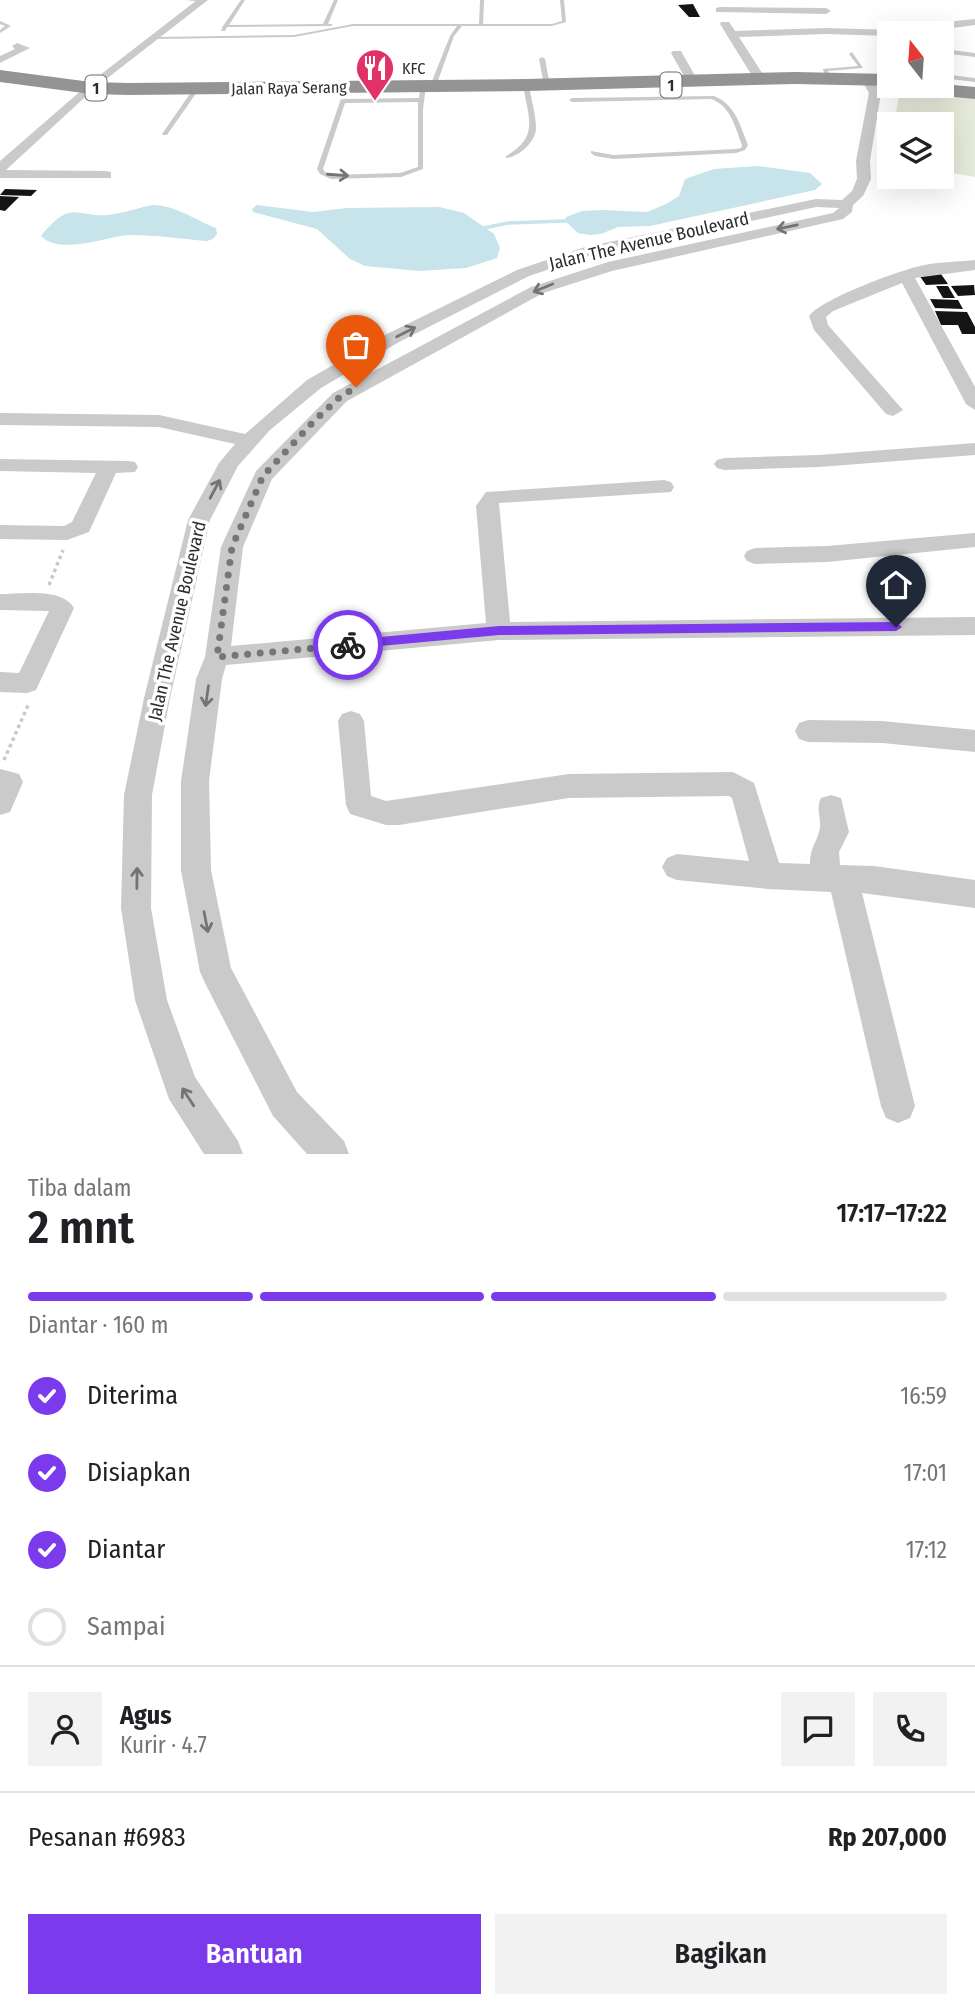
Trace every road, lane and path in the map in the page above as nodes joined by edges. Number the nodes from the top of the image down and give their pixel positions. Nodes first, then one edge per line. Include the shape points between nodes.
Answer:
1 (188, 0) edge
2 (203, 0) edge
3 (243, 0) edge
4 (336, 0) edge
5 (482, 0) edge
6 (562, 0) edge
7 (712, 0) edge
8 (720, 10) junction
9 (826, 11) dead end
10 (0, 22) edge
11 (975, 22) edge
12 (954, 24) edge
13 (325, 25) junction
14 (353, 25) junction
15 (461, 25) junction
16 (481, 25) junction
17 (225, 26) junction
18 (0, 32) edge
19 (877, 33) edge
20 (731, 34) junction
21 (156, 38) junction
22 (218, 39) junction
23 (16, 46) dead end
24 (954, 52) edge
25 (677, 53) dead end
26 (852, 54) dead end
27 (975, 55) edge
28 (542, 59) dead end
29 (0, 60) edge
30 (0, 76) edge
31 (954, 77) edge
32 (828, 78) junction
33 (760, 79) junction
34 (975, 80) edge
35 (692, 81) junction
36 (867, 81) junction
37 (877, 82) edge
38 (526, 85) junction
39 (93, 86) junction
40 (954, 87) edge
41 (195, 89) junction
42 (954, 89) edge
43 (975, 90) edge
44 (426, 91) junction
45 (568, 92) junction
46 (346, 94) junction
47 (165, 134) dead end
48 (593, 152) dead end
49 (508, 157) dead end
50 (0, 168) edge
51 (0, 174) edge
52 (106, 175) dead end
53 (845, 204) junction
54 (975, 265) edge
55 (905, 275) junction
56 (314, 384) junction
57 (340, 397) junction
58 (975, 404) edge
59 (893, 410) dead end
60 (0, 419) edge
61 (249, 441) junction
62 (975, 449) edge
63 (724, 464) dead end
64 (0, 465) edge
65 (664, 487) dead end
66 (0, 531) edge
67 (67, 533) junction
68 (975, 540) edge
69 (755, 555) dead end
70 (0, 602) edge
71 (41, 603) junction
72 (975, 626) edge
73 (499, 631) junction
74 (217, 657) junction
75 (0, 682) edge
76 (27, 683) junction
77 (351, 721) dead end
78 (808, 731) dead end
79 (975, 741) edge
80 (0, 771) edge
81 (0, 781) edge
82 (0, 803) edge
83 (831, 807) dead end
84 (677, 867) dead end
85 (768, 876) junction
86 (834, 878) junction
87 (975, 894) edge
88 (898, 1106) dead end
89 (225, 1154) edge
90 (331, 1154) edge

1 - 2 lane
2 - 21 street
3 - 17 lane
4 - 13 lane
5 - 16 lane
6 - 16 lane via 564,22 559,24
7 - 8 street
8 - 9 street
8 - 20 street
10 - 18 lane via 9,26
11 - 12 street
13 - 14 lane
13 - 17 lane
14 - 15 lane
14 - 22 lane via 293,36
15 - 16 lane
15 - 44 lane
17 - 22 lane
19 - 20 street
20 - 33 street
21 - 22 lane
21 - 39 street
23 - 29 street via 25,48
24 - 27 lane
25 - 35 street
26 - 32 lane via 861,67 825,70
28 - 45 lane
30 - 39 highway, Jalan Raya Serang / 1
31 - 34 lane
32 - 33 highway, Jalan Raya Serang / 1
32 - 36 highway, Jalan Raya Serang / 1
33 - 35 highway, Jalan Raya Serang / 1
35 - 45 highway, Jalan Raya Serang / 1
36 - 37 highway, Jalan Raya Serang / 1
36 - 45 highway, Jalan Raya Serang / 1
36 - 53 street, Jalan The Avenue Boulevard via 875,93 864,179 858,193
38 - 44 highway, Jalan Raya Serang / 1
38 - 45 highway, Jalan Raya Serang / 1
38 - 49 lane via 533,131 516,154
39 - 41 highway, Jalan Raya Serang / 1
39 - 50 street
40 - 43 highway
41 - 46 highway, Jalan Raya Serang / 1
41 - 47 lane
42 - 43 highway
44 - 46 highway, Jalan Raya Serang / 1
46 -> 44 lane via 320,169 331,177 401,175 421,168
45 - 48 lane via 720,99 728,104 745,145 736,152 626,157
51 - 52 street
56 -> 53 street, Jalan The Avenue Boulevard via 446,311 555,260 816,203
53 -> 57 street, Jalan The Avenue Boulevard via 847,209 838,216 608,267 537,290
54 - 55 street via 932,267
55 - 58 street
55 - 59 street via 827,307 817,316 820,326
56 - 57 street
56 - 61 street, Jalan The Avenue Boulevard
57 - 74 street, Jalan The Avenue Boulevard via 263,476 232,547
60 - 61 street via 159,421
89 -> 61 street, Jalan The Avenue Boulevard via 181,1087 151,1000 136,908 138,795 199,520 229,463
62 - 63 street
64 - 67 street via 118,467 80,527
65 - 73 street via 493,498 487,506
66 - 67 street
67 - 71 path
68 - 69 street via 827,554
70 - 71 street
71 - 76 street via 62,608
72 - 73 street
73 - 74 street
74 -> 90 street, Jalan The Avenue Boulevard via 209,680 195,781 196,870 216,972 285,1104
75 - 76 street
76 - 80 path via 33,692
77 - 85 street via 357,795 360,805 369,809 399,813 569,786 733,784 744,791
78 - 79 street
81 - 82 street via 9,782
83 - 86 street via 835,832 824,850
84 - 85 street
85 - 86 street
86 - 87 street
86 - 88 street

